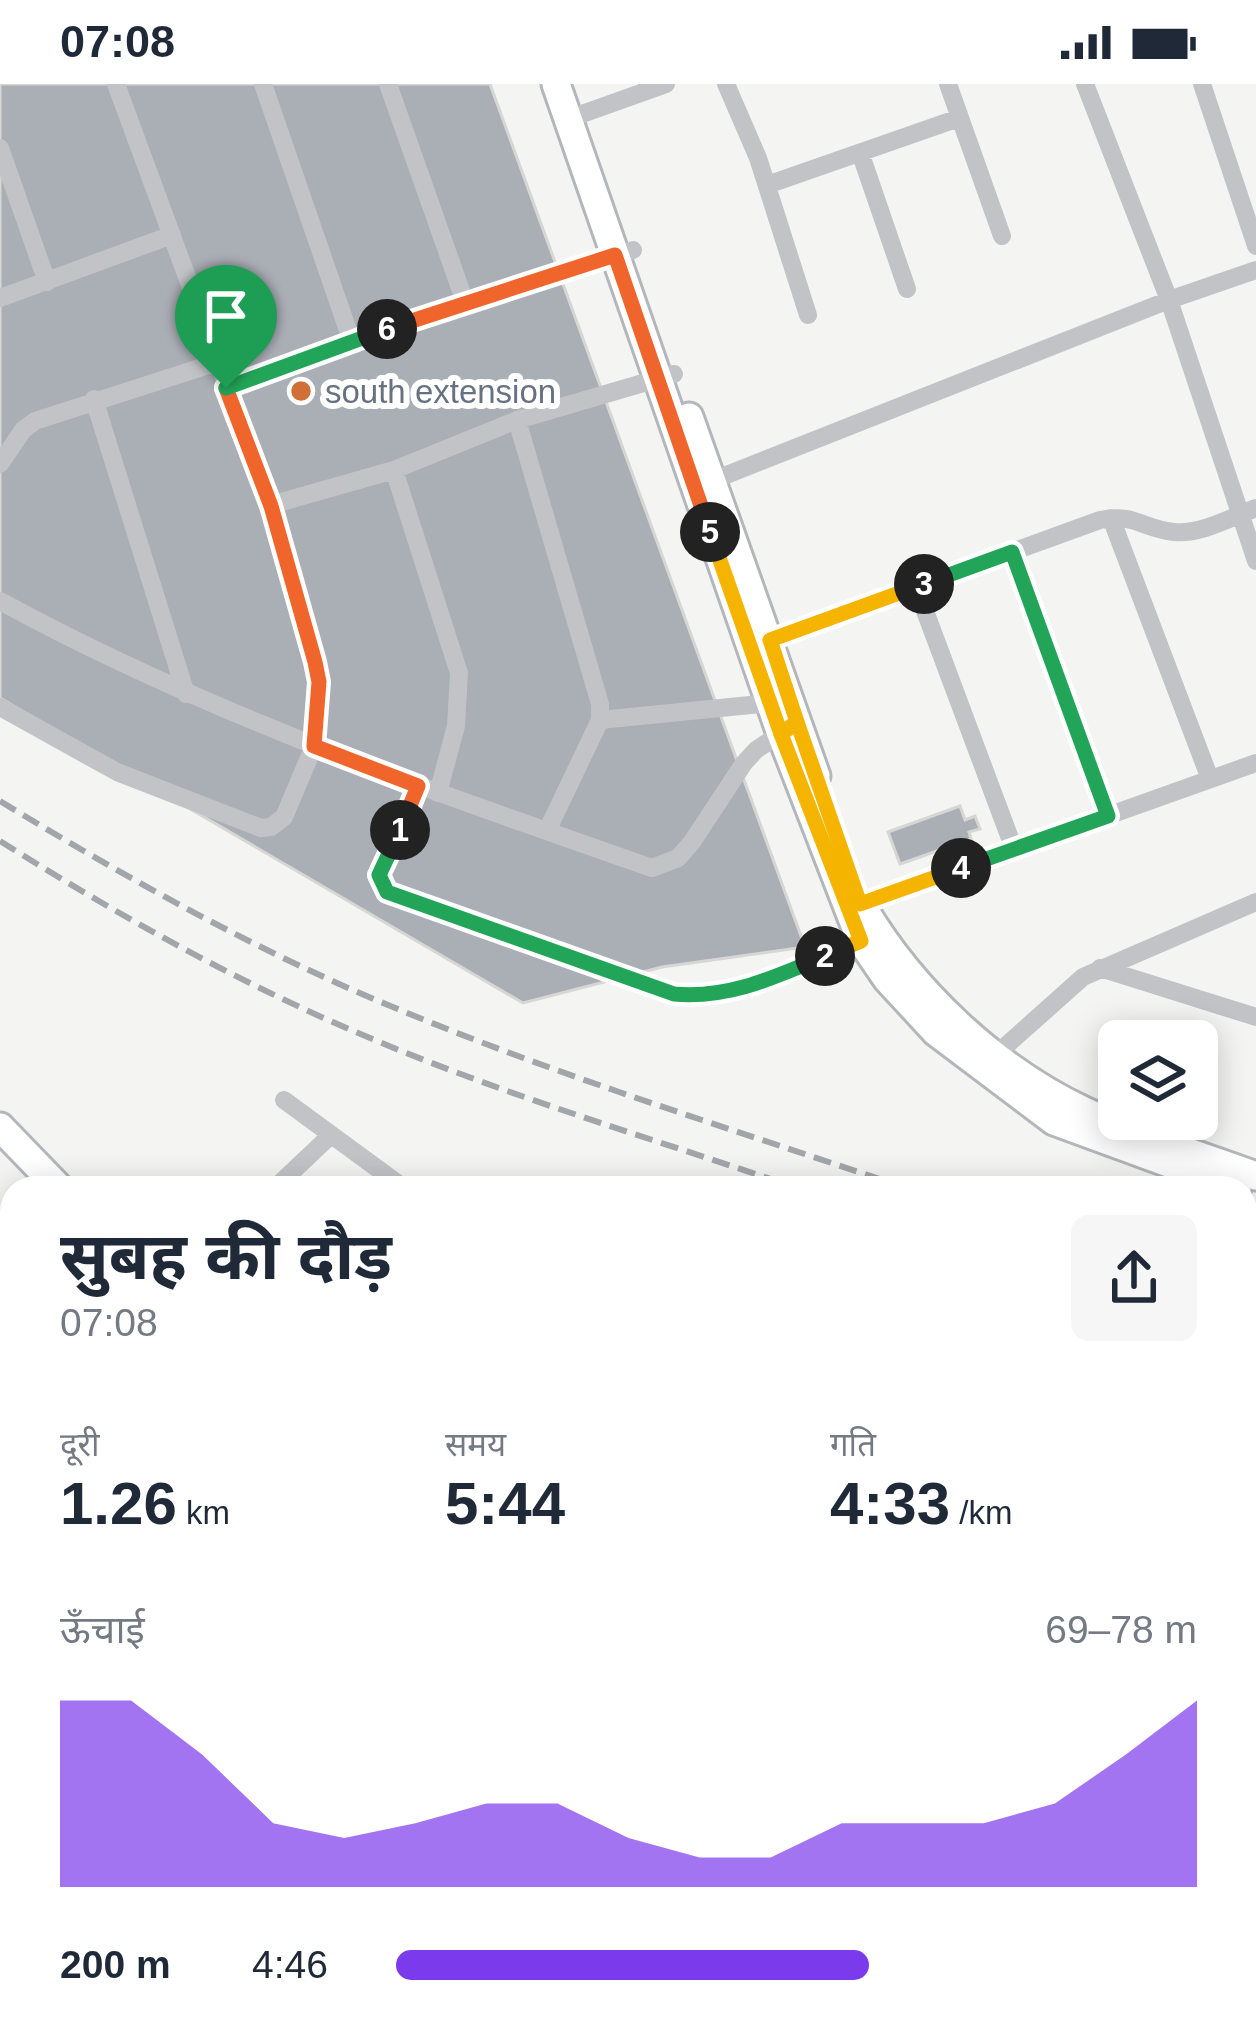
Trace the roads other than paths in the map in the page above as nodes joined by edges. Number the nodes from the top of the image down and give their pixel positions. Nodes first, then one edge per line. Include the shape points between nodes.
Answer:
1 (116, 84) edge
2 (263, 84) edge
3 (388, 84) edge
4 (556, 84) edge
5 (573, 84) edge
6 (666, 84) edge
7 (727, 84) edge
8 (948, 84) edge
9 (1085, 84) edge
10 (1202, 84) edge
11 (575, 116) junction
12 (959, 118) junction
13 (0, 148) edge
14 (861, 155) junction
15 (767, 185) junction
16 (172, 235) junction
17 (1002, 236) dead end
18 (1256, 246) edge
19 (624, 252) junction
20 (1256, 271) edge
21 (47, 282) junction
22 (907, 289) dead end
23 (0, 298) edge
24 (1169, 300) junction
25 (466, 302) junction
26 (808, 315) dead end
27 (352, 342) junction
28 (218, 362) junction
29 (665, 377) junction
30 (226, 388) junction
31 (94, 399) junction
32 (517, 420) junction
33 (0, 464) edge
34 (394, 470) junction
35 (704, 484) junction
36 (271, 506) junction
37 (1248, 511) edge
38 (1111, 518) junction
39 (1012, 552) junction
40 (1256, 560) edge
41 (916, 587) junction
42 (0, 601) edge
43 (770, 640) junction
44 (187, 694) junction
45 (0, 706) edge
46 (785, 715) junction
47 (600, 720) junction
48 (314, 746) junction
49 (1256, 763) edge
50 (1210, 779) junction
51 (418, 786) junction
52 (438, 793) junction
53 (1108, 816) junction
54 (547, 831) junction
55 (1014, 849) junction
56 (1256, 902) edge
57 (860, 904) junction
58 (869, 938) junction
59 (1100, 968) junction
60 (1256, 1017) edge
61 (989, 1060) junction
62 (284, 1100) dead end
63 (2, 1132) edge
64 (332, 1135) junction
65 (47, 1176) edge
66 (288, 1176) edge
67 (388, 1176) edge
68 (1205, 1176) edge
69 (1253, 1176) edge

1 - 16 street
2 - 27 street
3 - 25 street
4 - 11 street
5 - 11 street
6 - 11 street
7 - 15 street
8 - 12 street
9 - 24 street
10 - 18 street
11 - 19 street
12 - 14 street
12 - 17 street
13 - 21 street
14 - 15 street
14 - 22 street
15 - 26 street
16 - 21 street
16 - 28 street
19 - 25 street
19 - 29 street
20 - 24 street
21 - 23 street
24 - 35 street
24 - 37 street
25 - 27 street
27 - 30 street
28 - 30 street
28 - 31 street
29 - 32 street
29 - 35 street
30 - 36 street
31 - 33 street via 35,421
31 - 44 street
32 - 34 street
32 - 47 street
34 - 36 street
34 - 52 street via 459,673 456,726
35 - 43 street
35 - 46 street
36 - 48 street via 319,682
37 - 38 street via 1173,532
37 - 40 street
38 - 39 street
38 - 50 street
39 - 41 street
39 - 53 street
41 - 43 street
41 - 55 street
42 - 44 street
43 - 46 street
44 - 48 street
45 - 48 street via 117,772 261,828 284,817
46 - 47 street
46 - 54 street via 692,842 665,865 652,868
46 - 57 street
46 - 58 street
47 - 54 street
48 - 51 street
49 - 50 street
50 - 53 street
51 - 52 street
51 - 58 street via 379,875 387,892 674,994 705,997 757,984
52 - 54 street
53 - 55 street
55 - 57 street
56 - 59 street
57 - 58 street
58 - 61 street via 911,1007
59 - 60 street
59 - 61 street
61 - 68 street via 1054,1121
61 - 69 street via 1086,1112
62 - 64 street
63 - 65 street
64 - 66 street
64 - 67 street

